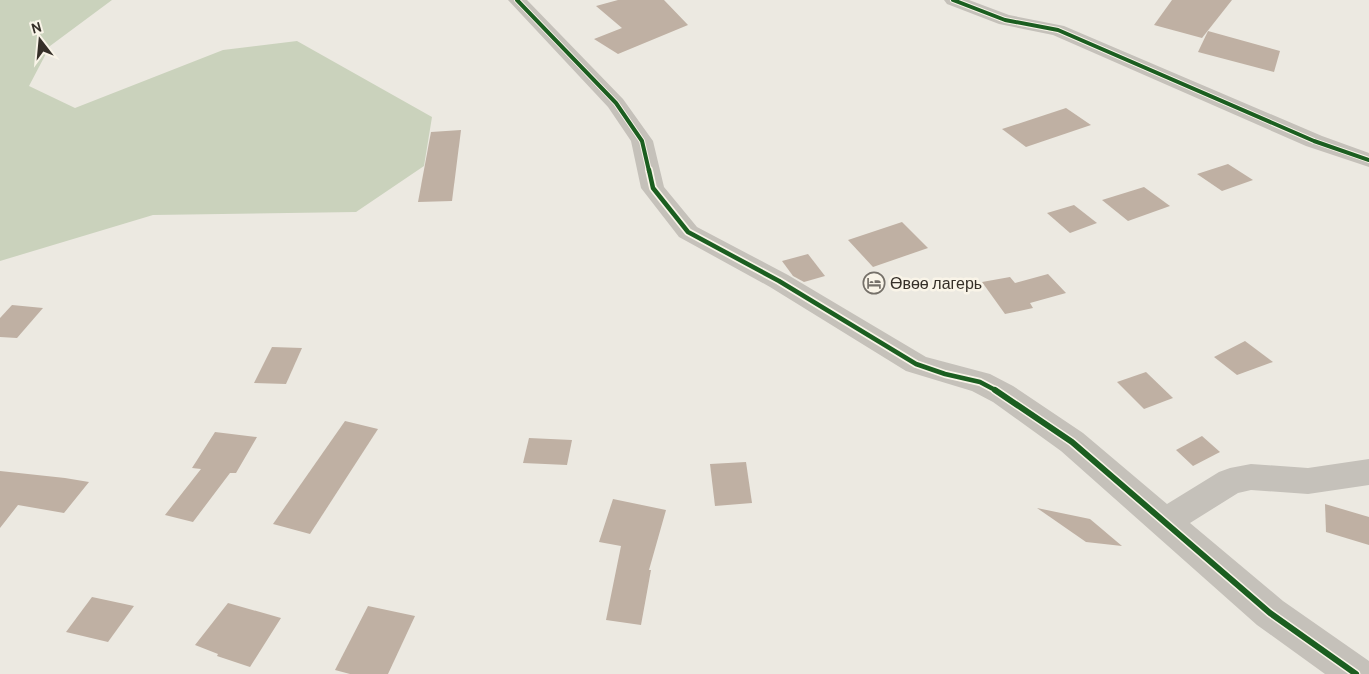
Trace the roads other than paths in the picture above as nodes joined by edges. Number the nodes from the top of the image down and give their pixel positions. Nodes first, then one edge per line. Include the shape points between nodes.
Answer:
1 (517, 0) edge
2 (953, 0) edge
3 (1369, 160) edge
4 (1369, 472) edge
5 (1165, 522) junction
6 (1356, 674) edge

1 - 5 street via 616,103 642,141 653,188 688,232 779,281 916,364 980,382 1004,394 1072,442
2 - 3 street via 1005,20 1058,30 1314,141
4 - 5 street via 1308,481 1251,477 1230,481
5 - 6 street via 1270,613

